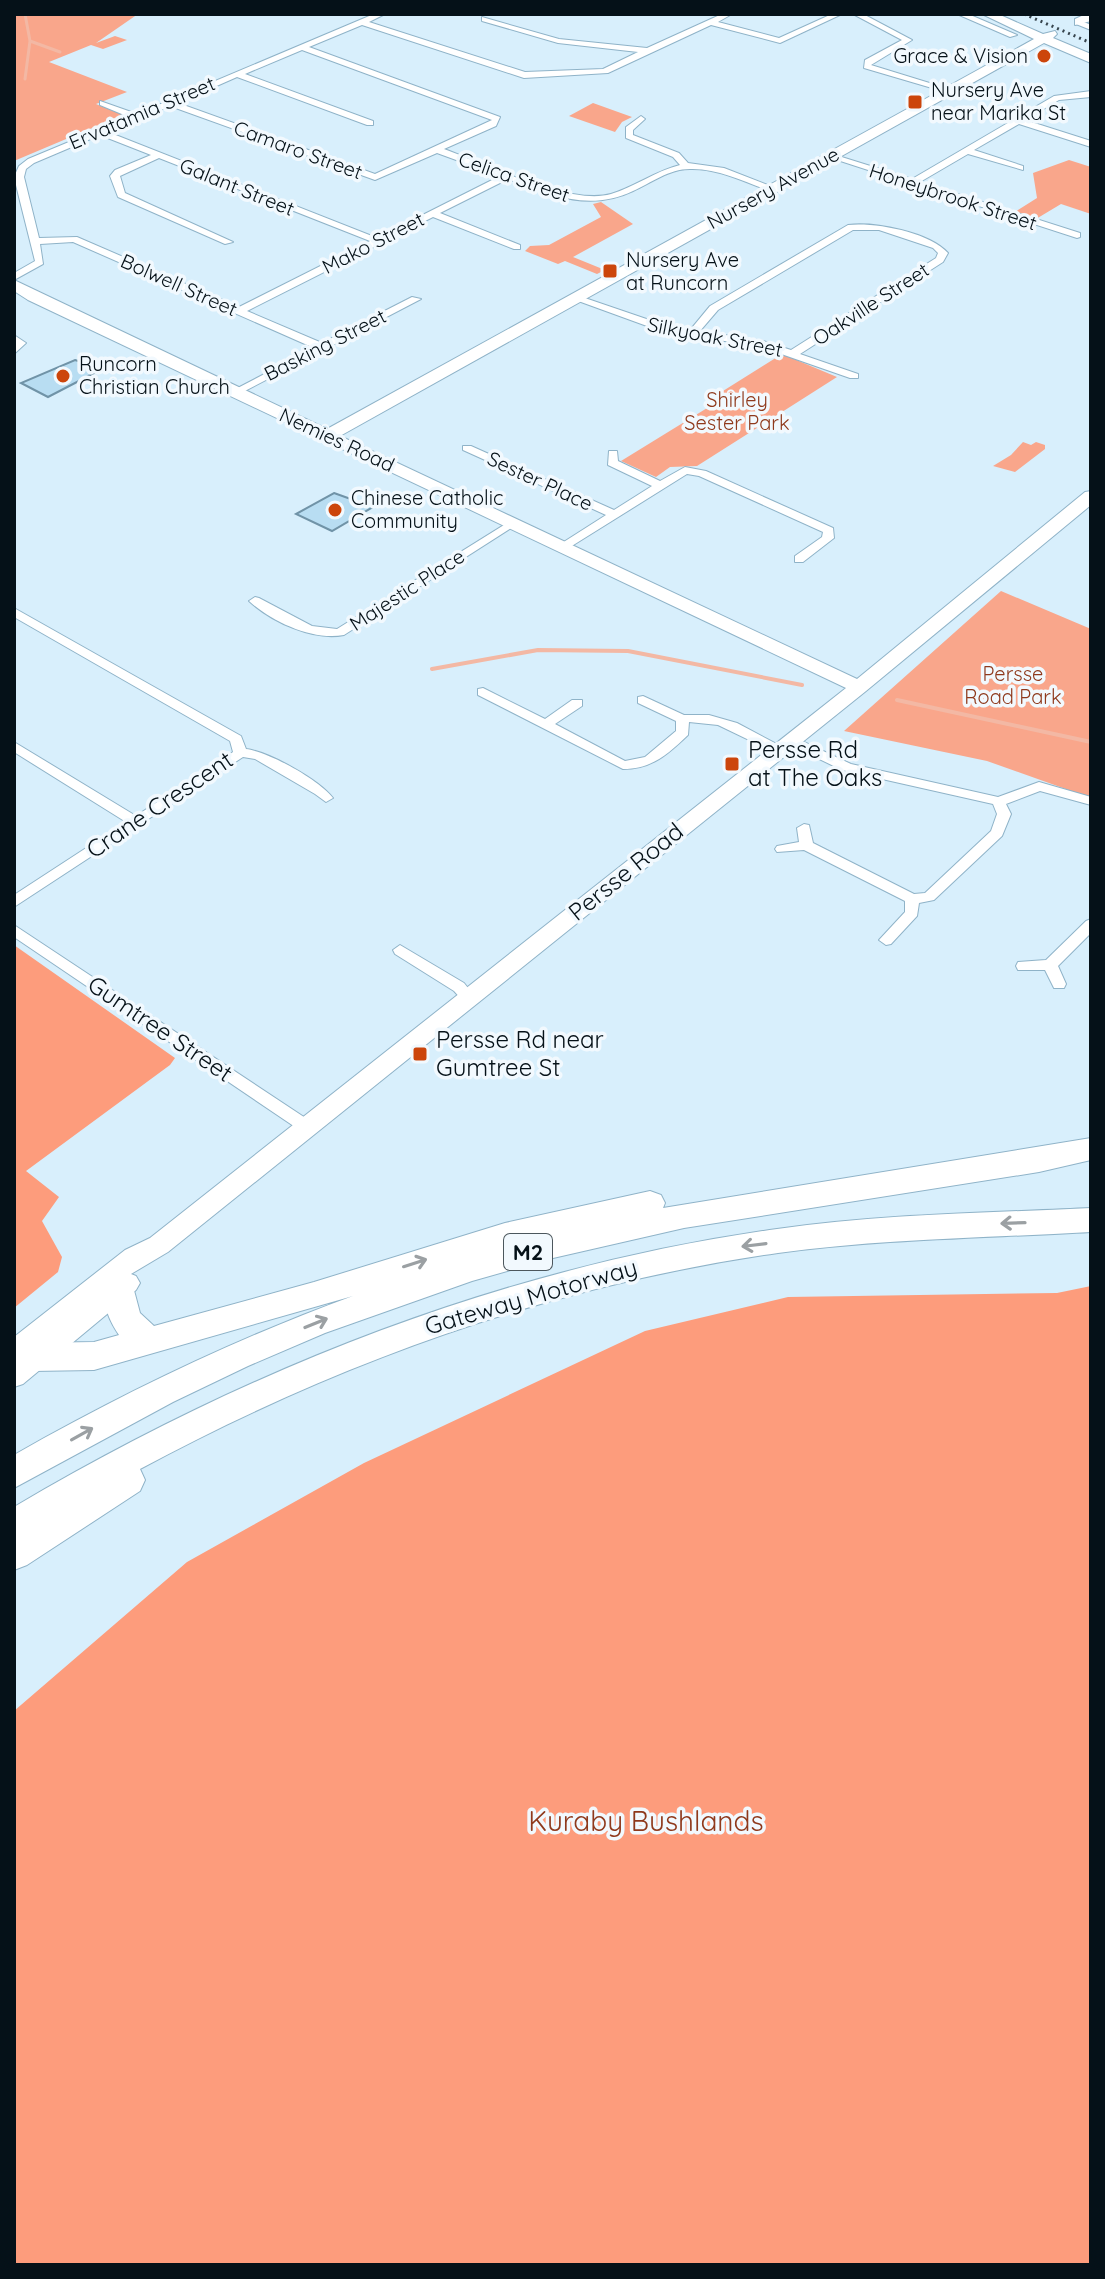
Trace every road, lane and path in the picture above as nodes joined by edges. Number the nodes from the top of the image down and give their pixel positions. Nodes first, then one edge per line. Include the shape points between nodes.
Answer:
1 (381, 14) edge
2 (728, 14) edge
3 (838, 14) edge
4 (857, 14) edge
5 (961, 14) edge
6 (988, 14) edge
7 (1005, 14) edge
8 (1091, 16) edge
9 (485, 19) dead end
10 (361, 22) junction
11 (710, 22) junction
12 (1085, 25) edge
13 (1013, 35) dead end
14 (1046, 36) junction
15 (301, 47) junction
16 (650, 51) junction
17 (1091, 52) edge
18 (1091, 59) edge
19 (557, 73) junction
20 (236, 74) junction
21 (561, 88) dead end
22 (946, 91) junction
23 (1091, 94) edge
24 (168, 102) junction
25 (103, 103) dead end
26 (135, 116) junction
27 (641, 119) dead end
28 (1018, 121) junction
29 (370, 123) dead end
30 (98, 131) junction
31 (629, 136) junction
32 (618, 137) dead end
33 (1091, 144) edge
34 (438, 150) junction
35 (967, 151) junction
36 (158, 155) junction
37 (829, 156) junction
38 (686, 166) junction
39 (1020, 168) dead end
40 (507, 176) junction
41 (912, 183) junction
42 (773, 189) junction
43 (18, 191) edge
44 (431, 213) junction
45 (1077, 235) dead end
46 (34, 241) junction
47 (377, 241) junction
48 (228, 242) dead end
49 (517, 247) dead end
50 (14, 277) edge
51 (14, 284) edge
52 (14, 293) edge
53 (33, 297) junction
54 (575, 298) junction
55 (416, 299) dead end
56 (239, 311) junction
57 (693, 333) junction
58 (14, 338) edge
59 (321, 347) junction
60 (14, 351) edge
61 (794, 353) junction
62 (854, 376) dead end
63 (235, 392) junction
64 (327, 436) junction
65 (467, 447) dead end
66 (613, 453) dead end
67 (657, 484) junction
68 (1091, 496) edge
69 (613, 514) junction
70 (512, 523) junction
71 (563, 547) junction
72 (799, 559) dead end
73 (255, 601) dead end
74 (14, 612) edge
75 (859, 687) junction
76 (483, 692) dead end
77 (643, 700) dead end
78 (577, 703) dead end
79 (682, 719) junction
80 (546, 725) junction
81 (785, 744) junction
82 (14, 746) edge
83 (240, 753) junction
84 (326, 798) dead end
85 (998, 801) junction
86 (1091, 801) edge
87 (136, 822) junction
88 (804, 828) dead end
89 (806, 845) junction
90 (782, 849) dead end
91 (912, 899) junction
92 (14, 902) edge
93 (1091, 924) edge
94 (14, 930) edge
95 (886, 940) dead end
96 (400, 950) dead end
97 (1050, 965) junction
98 (1023, 966) dead end
99 (1059, 984) dead end
100 (469, 998) junction
101 (307, 1127) junction
102 (1086, 1150) edge
103 (1091, 1220) edge
104 (159, 1245) junction
105 (120, 1288) junction
106 (152, 1340) junction
107 (20, 1361) edge
108 (288, 1379) junction
109 (14, 1473) edge
110 (14, 1525) edge
111 (14, 1554) edge

1 - 10 street, Ervatamia Street
2 - 11 street
3 - 11 street via 780,41
4 - 22 street via 908,40 867,66
5 - 13 street
6 - 14 street
7 - 14 street
8 - 12 street
9 - 16 street via 558,41
10 - 15 street, Ervatamia Street
10 - 19 street via 513,73
11 - 16 street
14 - 17 street
14 - 18 street
14 - 22 street, Nursery Avenue
15 - 20 street, Ervatamia Street
15 - 34 street, Camaro Street via 497,119
16 - 19 street via 605,71
19 - 21 street
20 - 24 street, Ervatamia Street
20 - 29 street
22 - 37 street, Nursery Avenue
23 - 28 street via 1057,98
24 - 26 street, Ervatamia Street
24 - 34 street, Camaro Street via 365,176 383,175
25 - 26 street
26 - 30 street, Ervatamia Street
27 - 31 street via 629,129
28 - 33 street
28 - 35 street
30 - 36 street, Galant Street
30 - 43 street, Ervatamia Street via 31,161 22,168
31 - 32 street
31 - 38 street via 676,155
34 - 40 street, Celica Street
35 - 39 street
35 - 41 street
36 - 47 street, Galant Street
36 - 48 street via 118,172 121,195
37 - 41 street, Honeybrook Street
37 - 42 street, Nursery Avenue
38 - 40 street, Celica Street via 595,200 562,196
38 - 42 street, Celica Street via 717,169
40 - 44 street, Mako Street
41 - 45 street, Honeybrook Street
42 - 54 street, Nursery Avenue
43 - 46 street, Ervatamia Street
44 - 47 street, Mako Street
44 - 49 street
46 - 50 street via 40,262
46 - 56 street, Bolwell Street via 74,239
47 - 56 street, Mako Street
51 - 53 street, Nemies Road
52 - 53 street, Nemies Road
53 - 63 street, Nemies Road
54 - 57 street, Silkyoak Street via 640,323
54 - 64 street, Nursery Avenue
55 - 59 street, Basking Street
56 - 59 street, Bolwell Street
57 - 61 street, Silkyoak Street
57 - 61 street, Oakville Street via 714,308 851,227 880,227 943,253 940,260
58 - 60 street via 21,343
59 - 63 street, Basking Street
61 - 62 street, Silkyoak Street
63 - 64 street, Nemies Road
64 - 70 street, Nemies Road
65 - 69 street, Sester Place
66 - 67 street via 612,463
67 - 69 street
67 - 72 street via 679,471 702,473 829,530 828,538
68 - 75 street, Persse Road
69 - 71 street
70 - 71 street, Nemies Road
70 - 73 street, Majestic Place via 340,632 313,631
71 - 75 street, Nemies Road
74 - 83 street, Crane Crescent via 236,739
75 - 81 street, Persse Road
76 - 80 street
77 - 79 street
78 - 80 street
79 - 80 street via 683,732 652,762 640,766 623,765
79 - 81 street via 718,719
81 - 85 street via 847,767
81 - 100 street, Persse Road
82 - 87 street
83 - 84 street via 258,755
83 - 87 street, Crane Crescent
85 - 86 street via 1039,786
85 - 91 street via 1004,814 997,833 929,897
87 - 92 street, Crane Crescent
88 - 89 street
89 - 90 street
89 - 91 street
91 - 95 street via 912,913
93 - 97 street
94 - 101 street, Gumtree Street
96 - 100 street
97 - 98 street
97 - 99 street
100 - 101 street, Persse Road
101 - 104 street, Persse Road
106 -> 102 highway via 593,1213 1025,1151
109 -> 102 highway, Gateway Motorway / M2 via 228,1360 340,1313 459,1272 637,1225
103 -> 108 highway, Gateway Motorway / M2 via 889,1229 654,1263 483,1307
104 - 105 street, Persse Road via 147,1265
104 - 107 street, Persse Road via 134,1257
105 - 106 highway via 124,1320
105 - 107 street, Persse Road
106 - 107 highway via 79,1359
108 - 110 highway, Gateway Motorway / M2 via 130,1457
108 - 111 highway via 265,1403 110,1491

